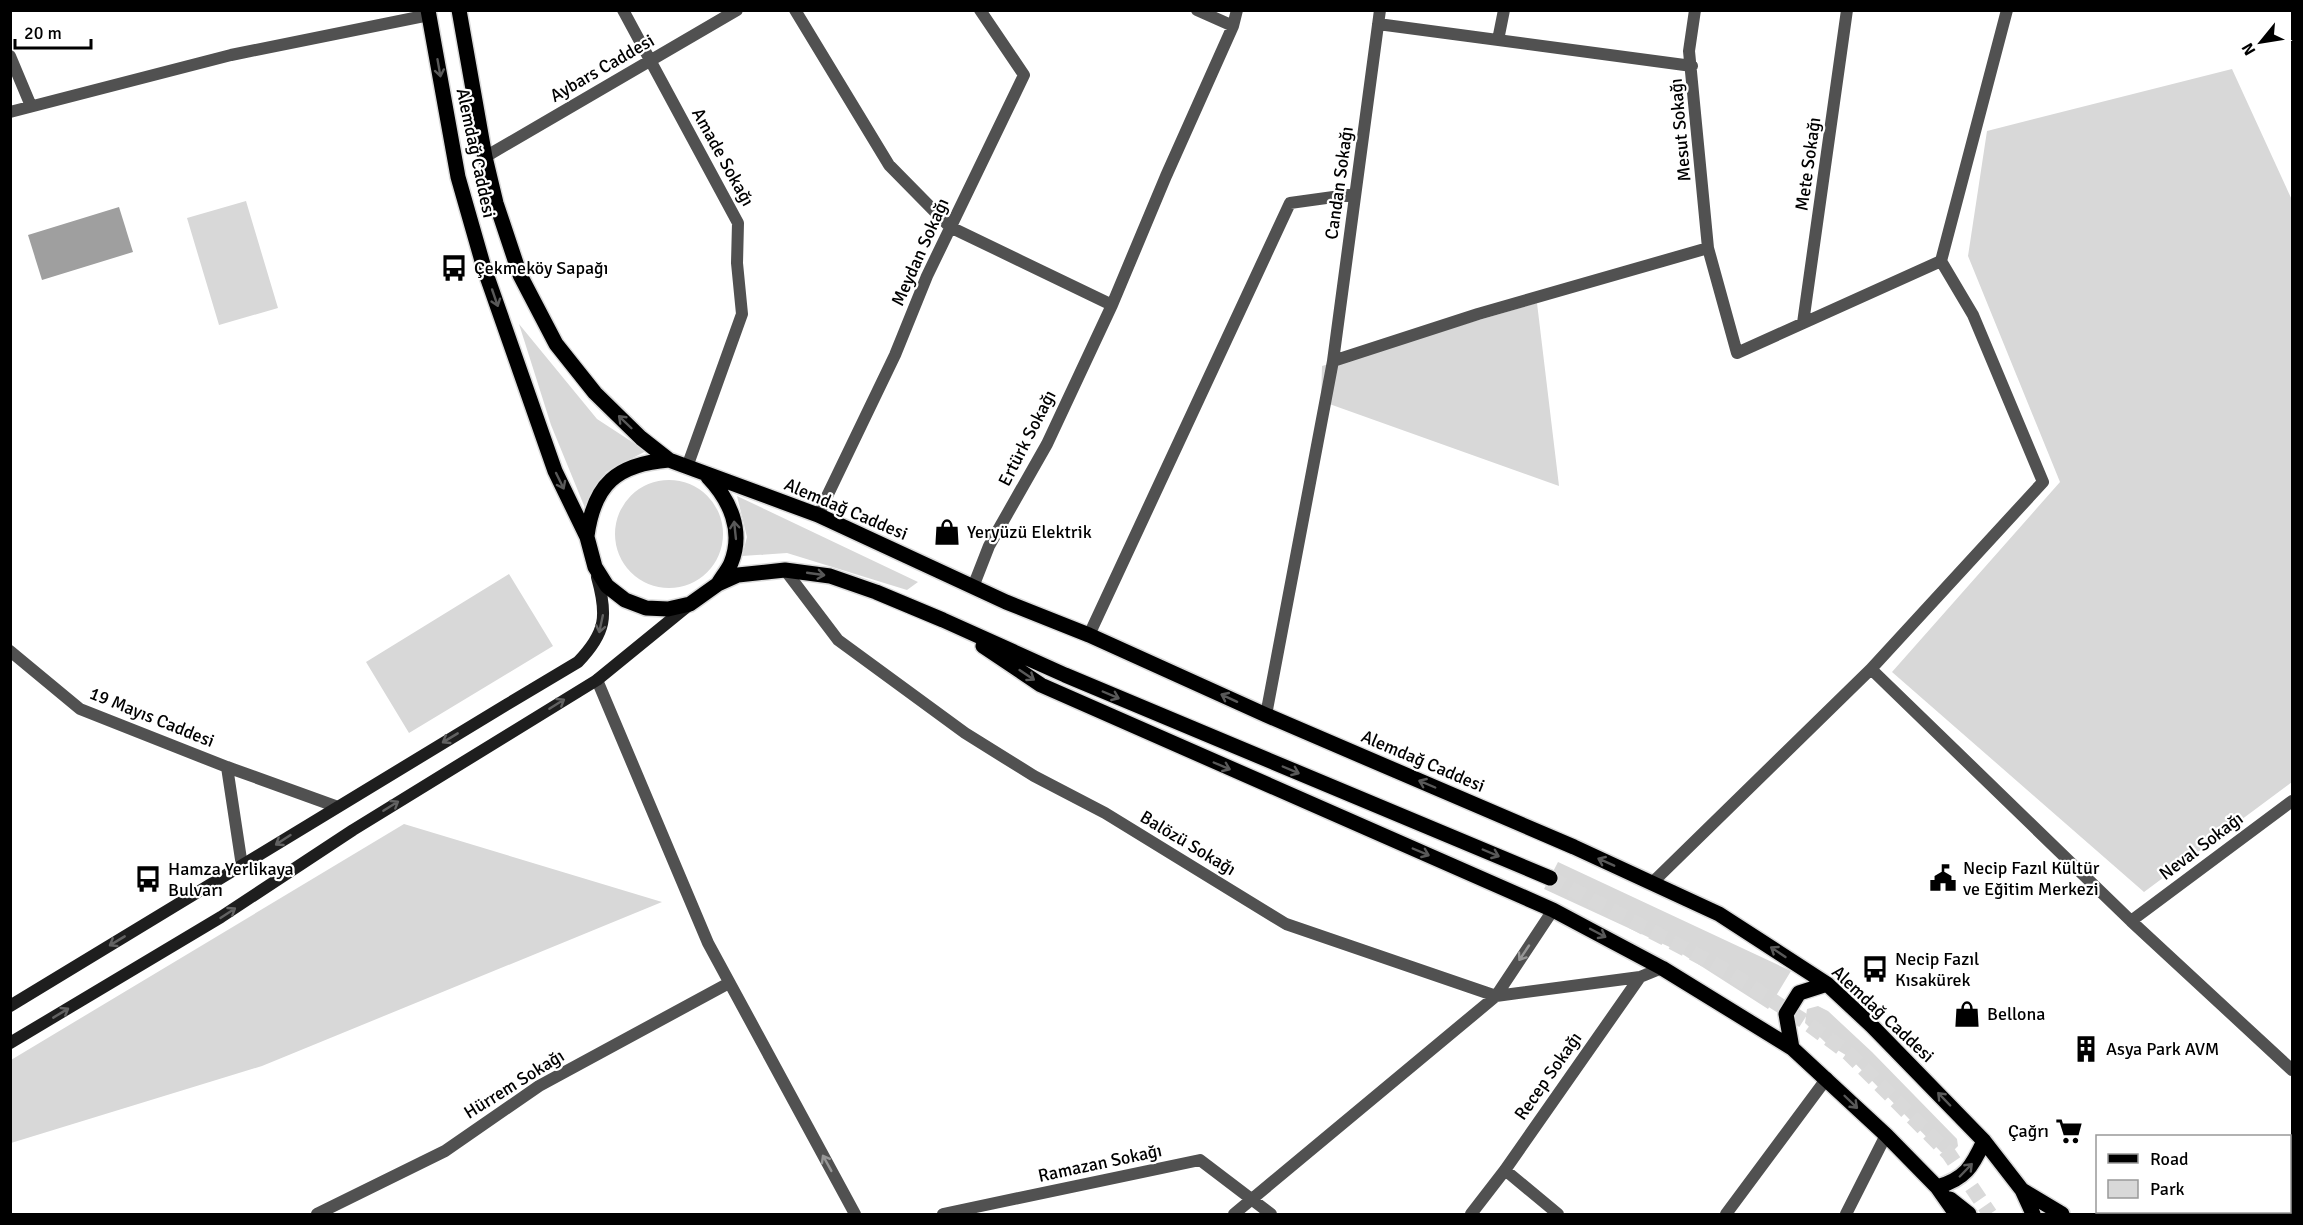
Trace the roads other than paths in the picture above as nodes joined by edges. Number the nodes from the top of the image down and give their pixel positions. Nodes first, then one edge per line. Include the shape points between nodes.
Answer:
1 (459, 10) edge
2 (623, 10) edge
3 (737, 10) edge
4 (795, 10) edge
5 (980, 10) edge
6 (1197, 10) edge
7 (1237, 10) edge
8 (1380, 10) edge
9 (1504, 10) edge
10 (1695, 10) edge
11 (1848, 10) edge
12 (2007, 10) edge
13 (429, 13) edge
14 (1378, 24) junction
15 (1233, 26) junction
16 (1498, 40) junction
17 (10, 56) edge
18 (650, 61) junction
19 (1692, 66) junction
20 (31, 106) junction
21 (10, 112) edge
22 (485, 157) junction
23 (1356, 194) junction
24 (950, 228) junction
25 (1708, 248) junction
26 (1941, 261) junction
27 (1112, 305) junction
28 (1803, 323) junction
29 (1334, 361) junction
30 (669, 460) junction
31 (687, 467) junction
32 (706, 475) junction
33 (818, 514) junction
34 (587, 537) junction
35 (595, 567) junction
36 (785, 570) junction
37 (718, 584) junction
38 (973, 586) junction
39 (690, 604) junction
40 (943, 620) junction
41 (1089, 635) junction
42 (10, 651) edge
43 (1871, 669) junction
44 (597, 680) junction
45 (1266, 715) junction
46 (227, 767) junction
47 (2292, 801) edge
48 (335, 806) junction
49 (242, 866) junction
50 (1550, 878) tunnel mouth
51 (1652, 882) junction
52 (1553, 910) junction
53 (2132, 921) junction
54 (1662, 968) junction
55 (1640, 976) junction
56 (729, 983) junction
57 (1827, 984) junction
58 (1496, 996) junction
59 (10, 1005) edge
60 (10, 1043) edge
61 (1792, 1048) junction
62 (2292, 1070) edge
63 (1827, 1078) junction
64 (1886, 1135) junction
65 (1984, 1141) junction
66 (1505, 1170) junction
67 (1937, 1187) junction
68 (2022, 1190) junction
69 (1251, 1200) junction
70 (317, 1215) edge
71 (855, 1215) edge
72 (943, 1215) edge
73 (1233, 1215) edge
74 (1271, 1215) edge
75 (1470, 1215) edge
76 (1558, 1215) edge
77 (1726, 1215) edge
78 (1846, 1215) edge
79 (1956, 1215) edge
80 (1969, 1215) edge
81 (2033, 1215) edge
82 (2062, 1215) edge

1 - 22 main road, Alemdağ Caddesi
2 - 18 street, Amade Sokağı
3 - 18 street, Aybars Caddesi
4 - 24 street via 889,165
5 - 24 street, Meydan Sokağı via 1023,75
6 - 15 street
7 - 15 street, Ertürk Sokağı
8 - 14 street, Candan Sokağı
9 - 16 street
10 - 19 street, Mesut Sokağı via 1689,51
11 - 28 street, Mete Sokağı
12 - 26 street
13 - 20 street via 231,55
13 -> 34 main road, Alemdağ Caddesi via 466,209 555,471
14 - 16 street
14 - 23 street, Candan Sokağı
15 - 27 street, Ertürk Sokağı
16 - 19 street
17 - 20 street
18 - 22 street, Aybars Caddesi
18 - 31 street, Amade Sokağı via 738,223 742,314
19 - 25 street, Mesut Sokağı
20 - 21 street
30 -> 22 main road, Alemdağ Caddesi via 595,393 556,344 520,274
23 - 29 street, Candan Sokağı
23 - 41 street via 1290,203
24 - 27 street
24 - 33 street, Meydan Sokağı via 895,355
25 - 28 street, Mesut Sokağı via 1737,353
25 - 29 street via 1478,314
26 - 28 street
26 - 43 street via 1973,315 2043,482
27 - 38 street, Ertürk Sokağı via 1047,444 989,546
29 - 45 street, Candan Sokağı
30 - 31 main road, Alemdağ Caddesi
30 - 34 main road, Alemdağ Caddesi via 644,462 621,472 602,489 591,512
31 - 32 main road, Alemdağ Caddesi
32 - 33 main road, Alemdağ Caddesi
37 -> 32 main road, Alemdağ Caddesi via 731,563 736,539 734,514 723,492
33 - 38 main road, Alemdağ Caddesi
34 - 35 main road, Alemdağ Caddesi
35 - 39 main road, Alemdağ Caddesi via 607,586 625,600 646,608
35 -> 48 main road via 604,602 603,626 593,646 578,662
36 - 37 main road, Alemdağ Caddesi via 738,576
36 -> 40 main road, Alemdağ Caddesi via 830,576
36 - 58 street, Balözü Sokağı via 838,640 965,733 1034,776 1105,813 1286,924
37 - 39 main road, Alemdağ Caddesi
38 - 41 main road, Alemdağ Caddesi
39 - 44 main road
40 -> 50 main road, Alemdağ Caddesi
40 -> 52 main road, Alemdağ Caddesi via 1041,685
45 -> 41 main road, Alemdağ Caddesi
42 - 46 street, 19 Mayıs Caddesi via 80,709
43 - 51 street
43 - 53 street
44 - 56 street via 673,864
60 -> 44 main road via 221,917 352,830
51 -> 45 main road, Alemdağ Caddesi
46 - 48 street, 19 Mayıs Caddesi
46 - 49 street
47 - 53 street, Neval Sokağı
48 -> 49 main road
49 -> 59 main road
57 -> 51 main road, Alemdağ Caddesi via 1719,914
52 -> 54 main road, Alemdağ Caddesi
52 -> 58 street
53 - 62 street
54 - 55 street
54 - 61 main road, Alemdağ Caddesi
55 - 58 street, Balözü Sokağı
55 - 66 street, Recep Sokağı
56 - 70 street, Hürrem Sokağı via 539,1086 445,1150
71 -> 56 street
57 - 61 main road via 1800,993 1786,1014
65 -> 57 main road, Alemdağ Caddesi
58 - 69 street
61 - 63 main road, Alemdağ Caddesi
63 -> 64 main road, Alemdağ Caddesi
63 - 77 street
64 - 67 main road, Alemdağ Caddesi
64 - 78 street
67 -> 65 main road via 1964,1175
65 - 68 main road, Alemdağ Caddesi
66 - 75 street, Recep Sokağı
66 - 76 street
67 - 79 main road, Alemdağ Caddesi
67 - 80 main road
68 - 81 main road, Alemdağ Caddesi
68 - 82 main road
69 - 72 street, Ramazan Sokağı via 1200,1160
69 - 73 street
69 - 74 street

